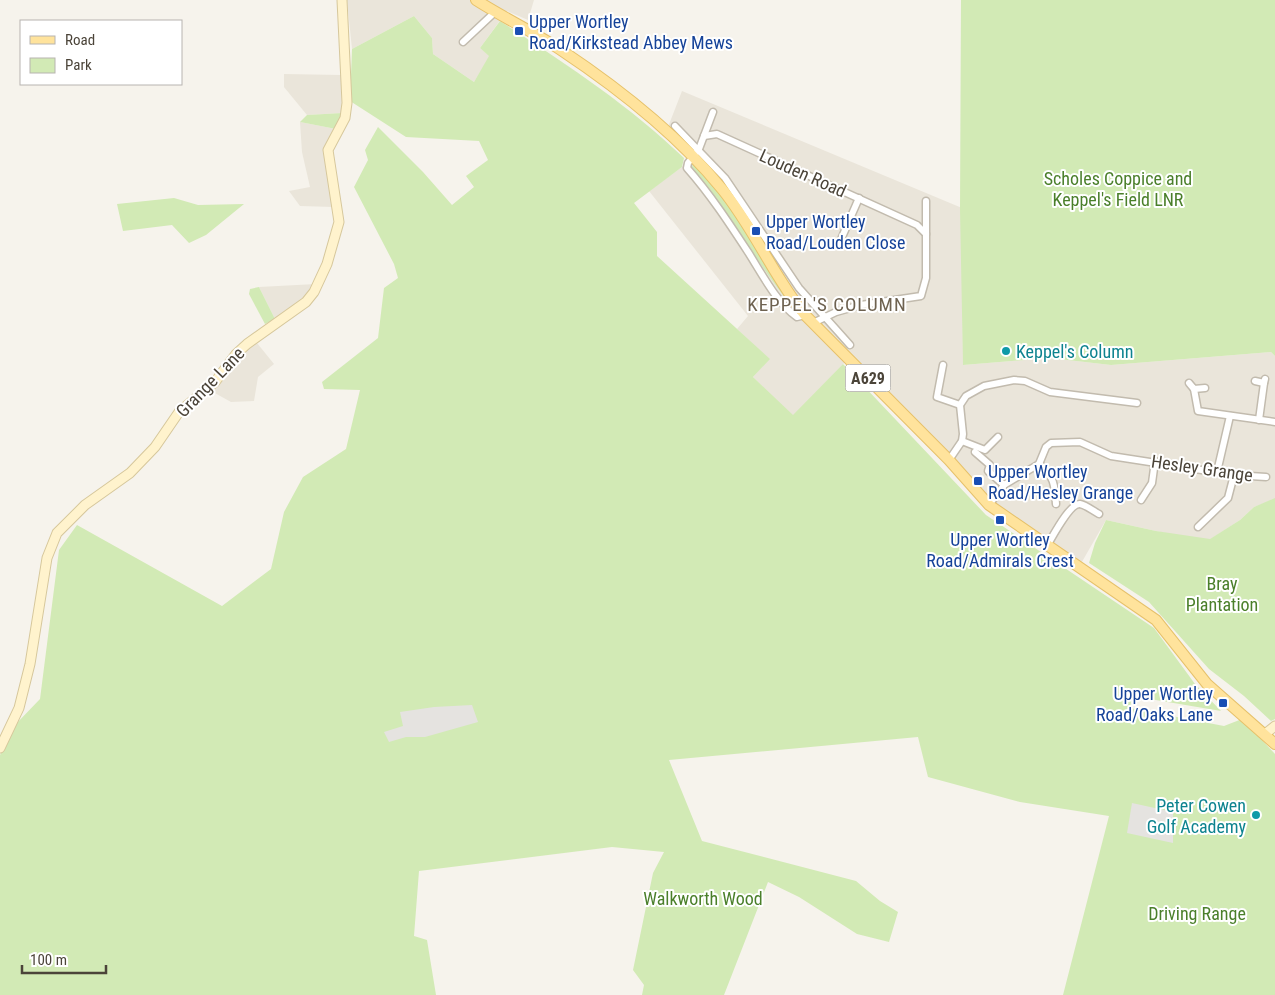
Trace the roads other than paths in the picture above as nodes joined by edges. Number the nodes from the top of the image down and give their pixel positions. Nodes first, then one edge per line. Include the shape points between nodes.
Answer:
1 (342, 0) edge
2 (477, 0) edge
3 (495, 12) junction
4 (463, 42) dead end
5 (712, 112) dead end
6 (675, 126) dead end
7 (704, 136) junction
8 (696, 154) junction
9 (859, 198) junction
10 (926, 201) dead end
11 (926, 234) junction
12 (839, 244) dead end
13 (824, 318) junction
14 (813, 323) junction
15 (850, 345) dead end
16 (943, 365) dead end
17 (1255, 381) dead end
18 (1189, 383) dead end
19 (1205, 388) dead end
20 (1194, 389) junction
21 (1137, 403) dead end
22 (960, 405) junction
23 (1230, 416) junction
24 (1259, 420) junction
25 (1275, 422) edge
26 (998, 437) dead end
27 (962, 441) junction
28 (974, 452) dead end
29 (949, 460) junction
30 (1155, 461) junction
31 (1039, 464) junction
32 (1217, 472) junction
33 (1234, 475) junction
34 (1266, 477) dead end
35 (1004, 485) junction
36 (1141, 500) dead end
37 (989, 504) junction
38 (1056, 504) dead end
39 (1099, 514) dead end
40 (1198, 527) dead end
41 (1048, 544) junction
42 (1275, 726) edge
43 (1265, 734) junction
44 (1275, 744) edge
45 (0, 748) edge

1 - 45 street, Grange Lane via 347,103 345,118 328,150 338,222 327,264 306,302 236,354 215,382 179,412 155,447 130,473 84,505 57,533 48,558 21,699
2 - 3 main road, A629
3 - 4 street
3 - 8 main road, A629 via 562,51
5 - 7 street
6 - 8 street
7 - 8 street
7 - 9 street, Louden Road via 717,134
8 - 13 street via 740,198 776,256
8 - 14 main road, A629 via 734,204 792,299
9 - 11 street, Louden Road via 917,225
9 - 12 street
10 - 11 street
11 - 13 street via 926,278 921,296 861,305
13 - 14 street
13 - 15 street
14 - 29 main road, A629
16 - 22 street via 937,397
17 - 24 street via 1264,381
18 - 20 street
19 - 20 street
20 - 23 street via 1196,415
21 - 22 street via 1050,392 1026,380 1014,380 974,390
22 - 27 street
23 - 24 street
23 - 32 street
24 - 25 street
26 - 27 street via 986,450
27 - 29 street
28 - 35 street via 990,465 988,471
29 - 37 main road, A629
30 - 31 street, Hesley Grange via 1111,456 1088,444 1065,443 1048,445
30 - 32 street, Hesley Grange
30 - 36 street via 1152,483
31 - 35 street, Hesley Grange
31 - 38 street via 1052,477
32 - 33 street, Hesley Grange
33 - 34 street, Hesley Grange
33 - 40 street via 1228,498
35 - 37 street, Hesley Grange
37 - 41 main road, A629
39 - 41 street via 1081,504 1075,505
41 - 43 main road, A629 via 1156,620 1207,684
42 - 43 street
43 - 44 main road, A629

